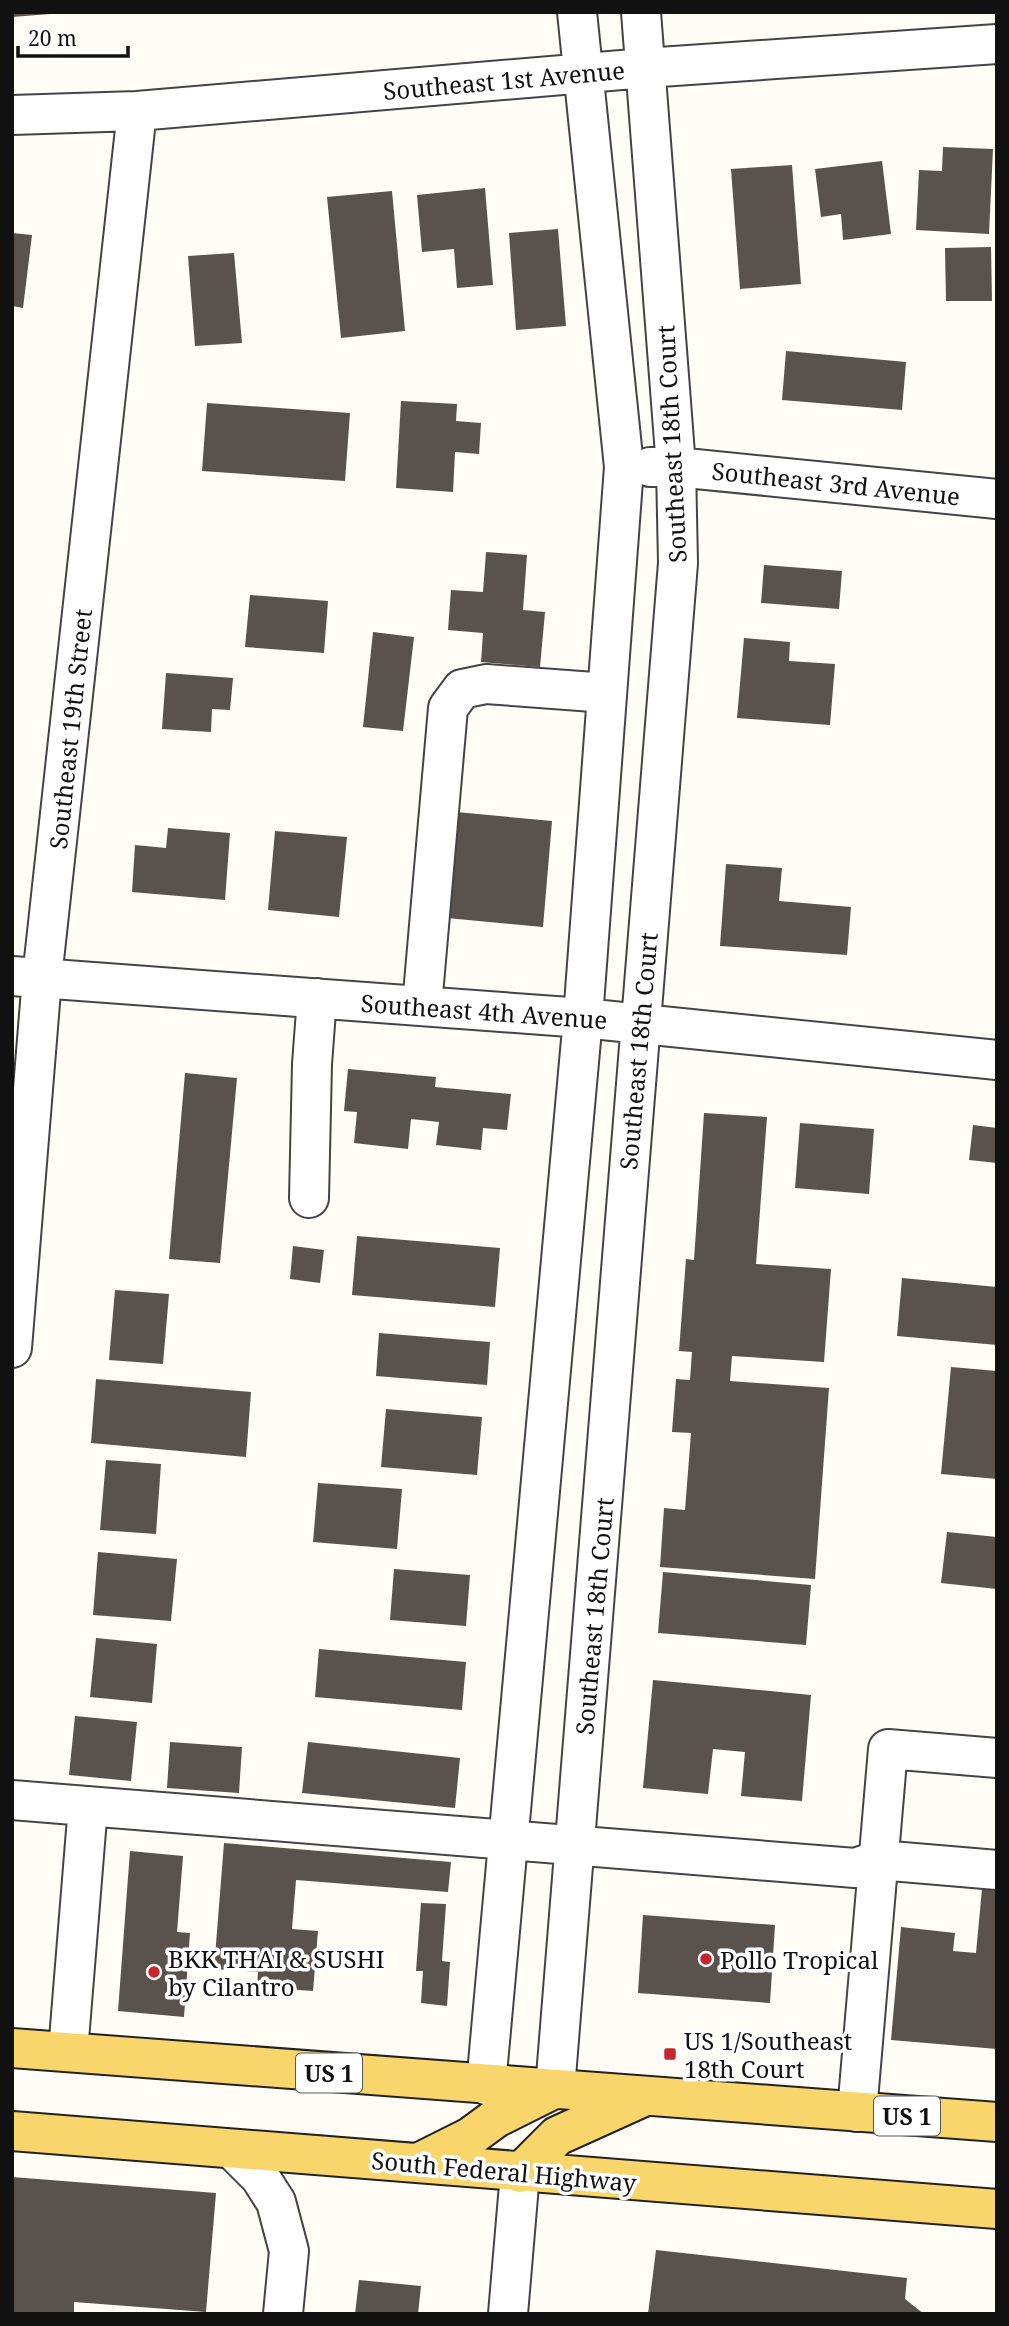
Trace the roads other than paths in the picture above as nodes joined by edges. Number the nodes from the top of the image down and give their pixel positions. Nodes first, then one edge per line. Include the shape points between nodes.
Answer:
1 (577, 12) edge
2 (641, 12) edge
3 (997, 44) edge
4 (645, 68) junction
5 (583, 73) junction
6 (137, 111) junction
7 (12, 115) edge
8 (624, 467) junction
9 (676, 467) junction
10 (997, 499) edge
11 (607, 693) junction
12 (27, 977) edge
13 (317, 998) junction
14 (422, 1006) junction
15 (583, 1017) junction
16 (640, 1023) junction
17 (997, 1060) edge
18 (309, 1198) dead end
19 (12, 1348) edge
20 (997, 1758) edge
21 (12, 1800) edge
22 (88, 1807) junction
23 (507, 1840) junction
24 (576, 1845) junction
25 (879, 1860) junction
26 (997, 1870) edge
27 (12, 2048) edge
28 (68, 2052) junction
29 (486, 2085) junction
30 (555, 2089) junction
31 (646, 2096) junction
32 (857, 2112) junction
33 (997, 2122) edge
34 (12, 2132) edge
35 (232, 2149) junction
36 (418, 2164) junction
37 (520, 2172) junction
38 (997, 2209) edge
39 (283, 2314) edge
40 (508, 2314) edge

1 - 5 street, Southeast 18th Court
2 - 4 street, Southeast 18th Court
3 - 4 street, Southeast 1st Avenue
4 - 5 street, Southeast 1st Avenue
4 - 9 street, Southeast 18th Court
5 - 6 street, Southeast 1st Avenue
5 - 8 street, Southeast 18th Court
6 - 7 street, Southeast 1st Avenue
6 - 12 street, Southeast 19th Street
8 - 9 street, Southeast 3rd Avenue
8 - 11 street, Southeast 18th Court
9 - 10 street, Southeast 3rd Avenue
9 - 16 street, Southeast 18th Court via 678,563
11 - 14 street via 486,684 462,689 448,708
11 - 15 street, Southeast 18th Court
12 - 13 street, Southeast 4th Avenue
12 - 19 street, Southeast 19th Street
13 - 14 street, Southeast 4th Avenue
13 - 18 street
14 - 15 street, Southeast 4th Avenue
15 - 16 street, Southeast 4th Avenue
15 - 23 street, Southeast 18th Court
16 - 17 street, Southeast 4th Avenue
16 - 24 street, Southeast 18th Court
20 - 25 street via 888,1749
21 - 22 street
22 - 23 street
22 - 28 street
23 - 24 street
23 - 29 street, Southeast 18th Court
24 - 25 street via 855,1868
24 - 30 street, Southeast 18th Court
25 - 26 street
25 - 32 street
27 - 28 main road, US 1
28 - 29 main road, US 1
29 - 30 main road, US 1
30 - 31 main road, US 1
30 - 36 main road
31 - 32 main road, US 1
31 - 37 main road via 557,2136
32 - 33 main road, US 1
34 - 35 main road, South Federal Highway
35 - 36 main road, South Federal Highway
35 - 39 street via 276,2202 289,2250
36 - 37 main road, South Federal Highway
37 - 38 main road, South Federal Highway
37 - 40 street

